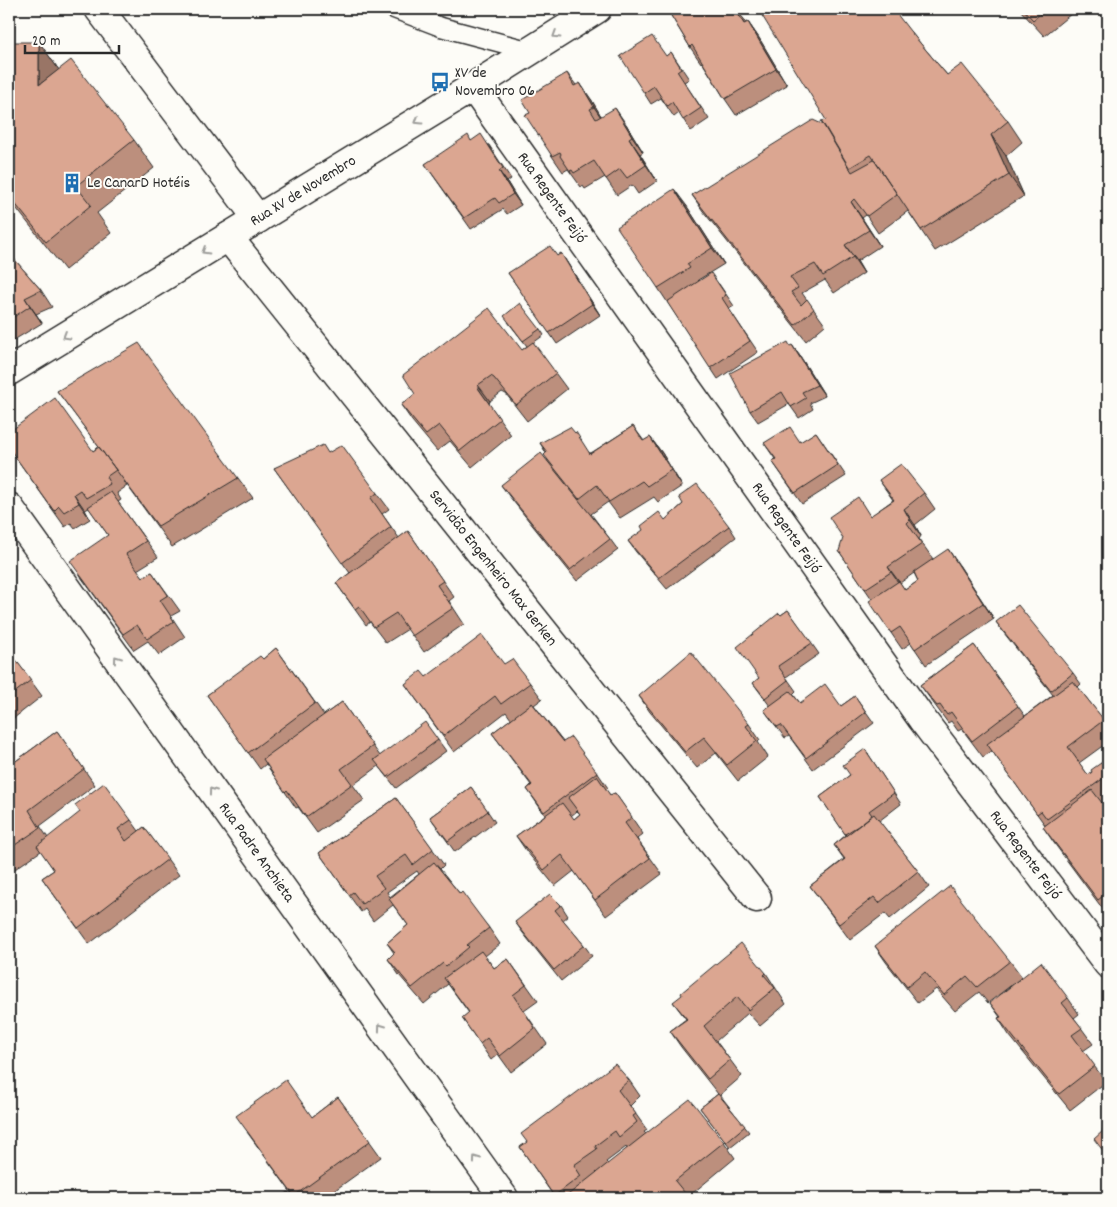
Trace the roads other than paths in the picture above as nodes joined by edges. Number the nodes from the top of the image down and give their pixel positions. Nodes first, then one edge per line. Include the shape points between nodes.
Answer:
1 (99, 9) edge
2 (394, 9) edge
3 (597, 9) edge
4 (530, 50) junction
5 (473, 87) junction
6 (258, 219) junction
7 (228, 237) junction
8 (9, 371) edge
9 (9, 507) edge
10 (757, 898) dead end
11 (1108, 964) edge
12 (504, 1198) edge

1 - 6 street
2 - 4 lane via 441,27
3 -> 4 street, Rua XV de Novembro
4 - 5 street, Rua XV de Novembro
5 -> 6 street, Rua XV de Novembro
5 - 11 street, Rua Regente Feijó via 922,719
6 - 7 street, Rua XV de Novembro
7 -> 8 street, Rua XV de Novembro
7 - 10 street, Servidão Engenheiro Max Gerken
12 -> 9 street, Rua Padre Anchieta

